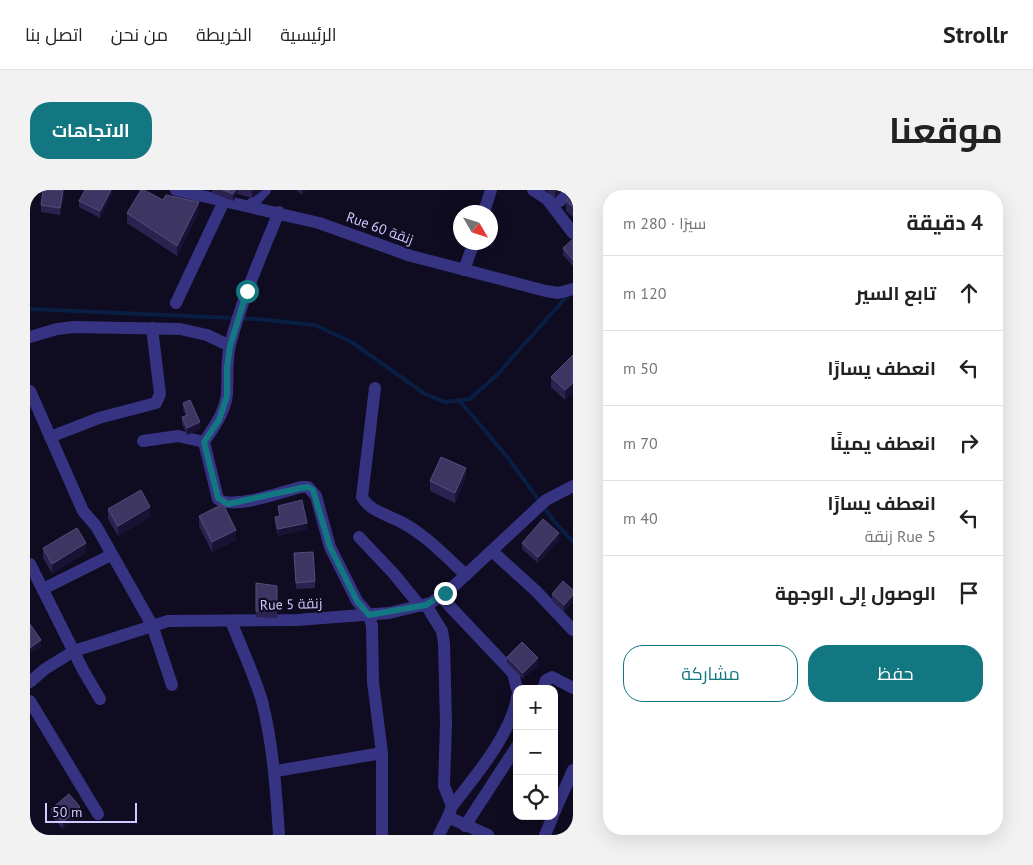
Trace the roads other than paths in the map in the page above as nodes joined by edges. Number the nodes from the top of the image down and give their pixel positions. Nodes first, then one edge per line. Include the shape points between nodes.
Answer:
1 (176, 190) edge
2 (265, 190) edge
3 (491, 190) edge
4 (533, 190) edge
5 (572, 190) edge
6 (204, 193) edge
7 (546, 200) junction
8 (224, 201) junction
9 (251, 205) junction
10 (486, 205) edge
11 (279, 212) junction
12 (573, 233) edge
13 (471, 250) edge
14 (464, 270) junction
15 (573, 284) edge
16 (573, 289) edge
17 (558, 293) junction
18 (176, 303) dead end
19 (152, 328) junction
20 (30, 337) edge
21 (231, 342) junction
22 (376, 388) dead end
23 (30, 392) edge
24 (50, 437) junction
25 (143, 441) dead end
26 (204, 442) junction
27 (573, 486) edge
28 (359, 537) dead end
29 (492, 552) junction
30 (111, 555) junction
31 (30, 564) edge
32 (466, 575) junction
33 (43, 589) junction
34 (441, 597) junction
35 (423, 605) junction
36 (369, 615) junction
37 (231, 621) junction
38 (152, 625) junction
39 (573, 630) edge
40 (74, 651) junction
41 (30, 682) edge
42 (172, 685) dead end
43 (517, 685) edge
44 (544, 685) edge
45 (573, 688) edge
46 (100, 699) dead end
47 (30, 701) edge
48 (513, 711) edge
49 (513, 752) edge
50 (382, 753) junction
51 (573, 770) edge
52 (276, 771) junction
53 (558, 806) edge
54 (450, 812) junction
55 (98, 814) dead end
56 (552, 820) edge
57 (465, 826) junction
58 (279, 835) edge
59 (382, 835) edge
60 (439, 835) edge
61 (488, 835) edge
62 (545, 835) edge

1 - 6 street, Rue 60 زنقة
2 - 9 street
3 - 10 street
4 - 7 street
5 - 7 street via 560,201
6 - 8 street, Rue 60 زنقة
7 - 12 street
8 - 9 street, Rue 60 زنقة
8 - 18 street
9 - 11 street, Rue 60 زنقة
11 - 14 street, Rue 60 زنقة
11 - 21 street
13 - 14 street
14 - 17 street, Rue 60 زنقة
15 - 17 street
16 - 17 street, Rue 60 زنقة
19 - 20 street via 74,327
19 - 21 street via 195,331
19 - 24 street via 160,394 156,403 99,418
21 - 26 street via 227,396 219,420
22 - 32 street via 362,497 369,506 417,532
23 - 24 street
24 - 30 street via 83,511 96,526
25 - 26 street via 178,436
26 - 36 street via 218,498 222,502 228,504 308,487 313,490 330,547 357,601
27 - 29 street, Rue 5 زنقة via 546,500
28 - 35 street
29 - 32 street, Rue 5 زنقة
29 - 39 street
30 - 33 street
30 - 38 street
31 - 33 street
32 - 34 street, Rue 5 زنقة
33 - 40 street
34 - 35 street, Rue 5 زنقة
34 - 43 street via 513,673
35 - 36 street, Rue 5 زنقة
35 - 54 street via 442,632 444,643 444,786
36 - 37 street, Rue 5 زنقة
36 - 50 street
37 - 38 street, Rue 5 زنقة via 188,620
37 - 52 street via 261,699
38 - 40 street, Rue 5 زنقة
38 - 42 street
40 - 41 street, Rue 5 زنقة
40 - 46 street
44 - 45 street via 552,677
47 - 55 street
48 - 54 street via 498,741
49 - 57 street
50 - 52 street
50 - 59 street
51 - 53 street
52 - 58 street
54 - 57 street
54 - 60 street
56 - 62 street
57 - 61 street

